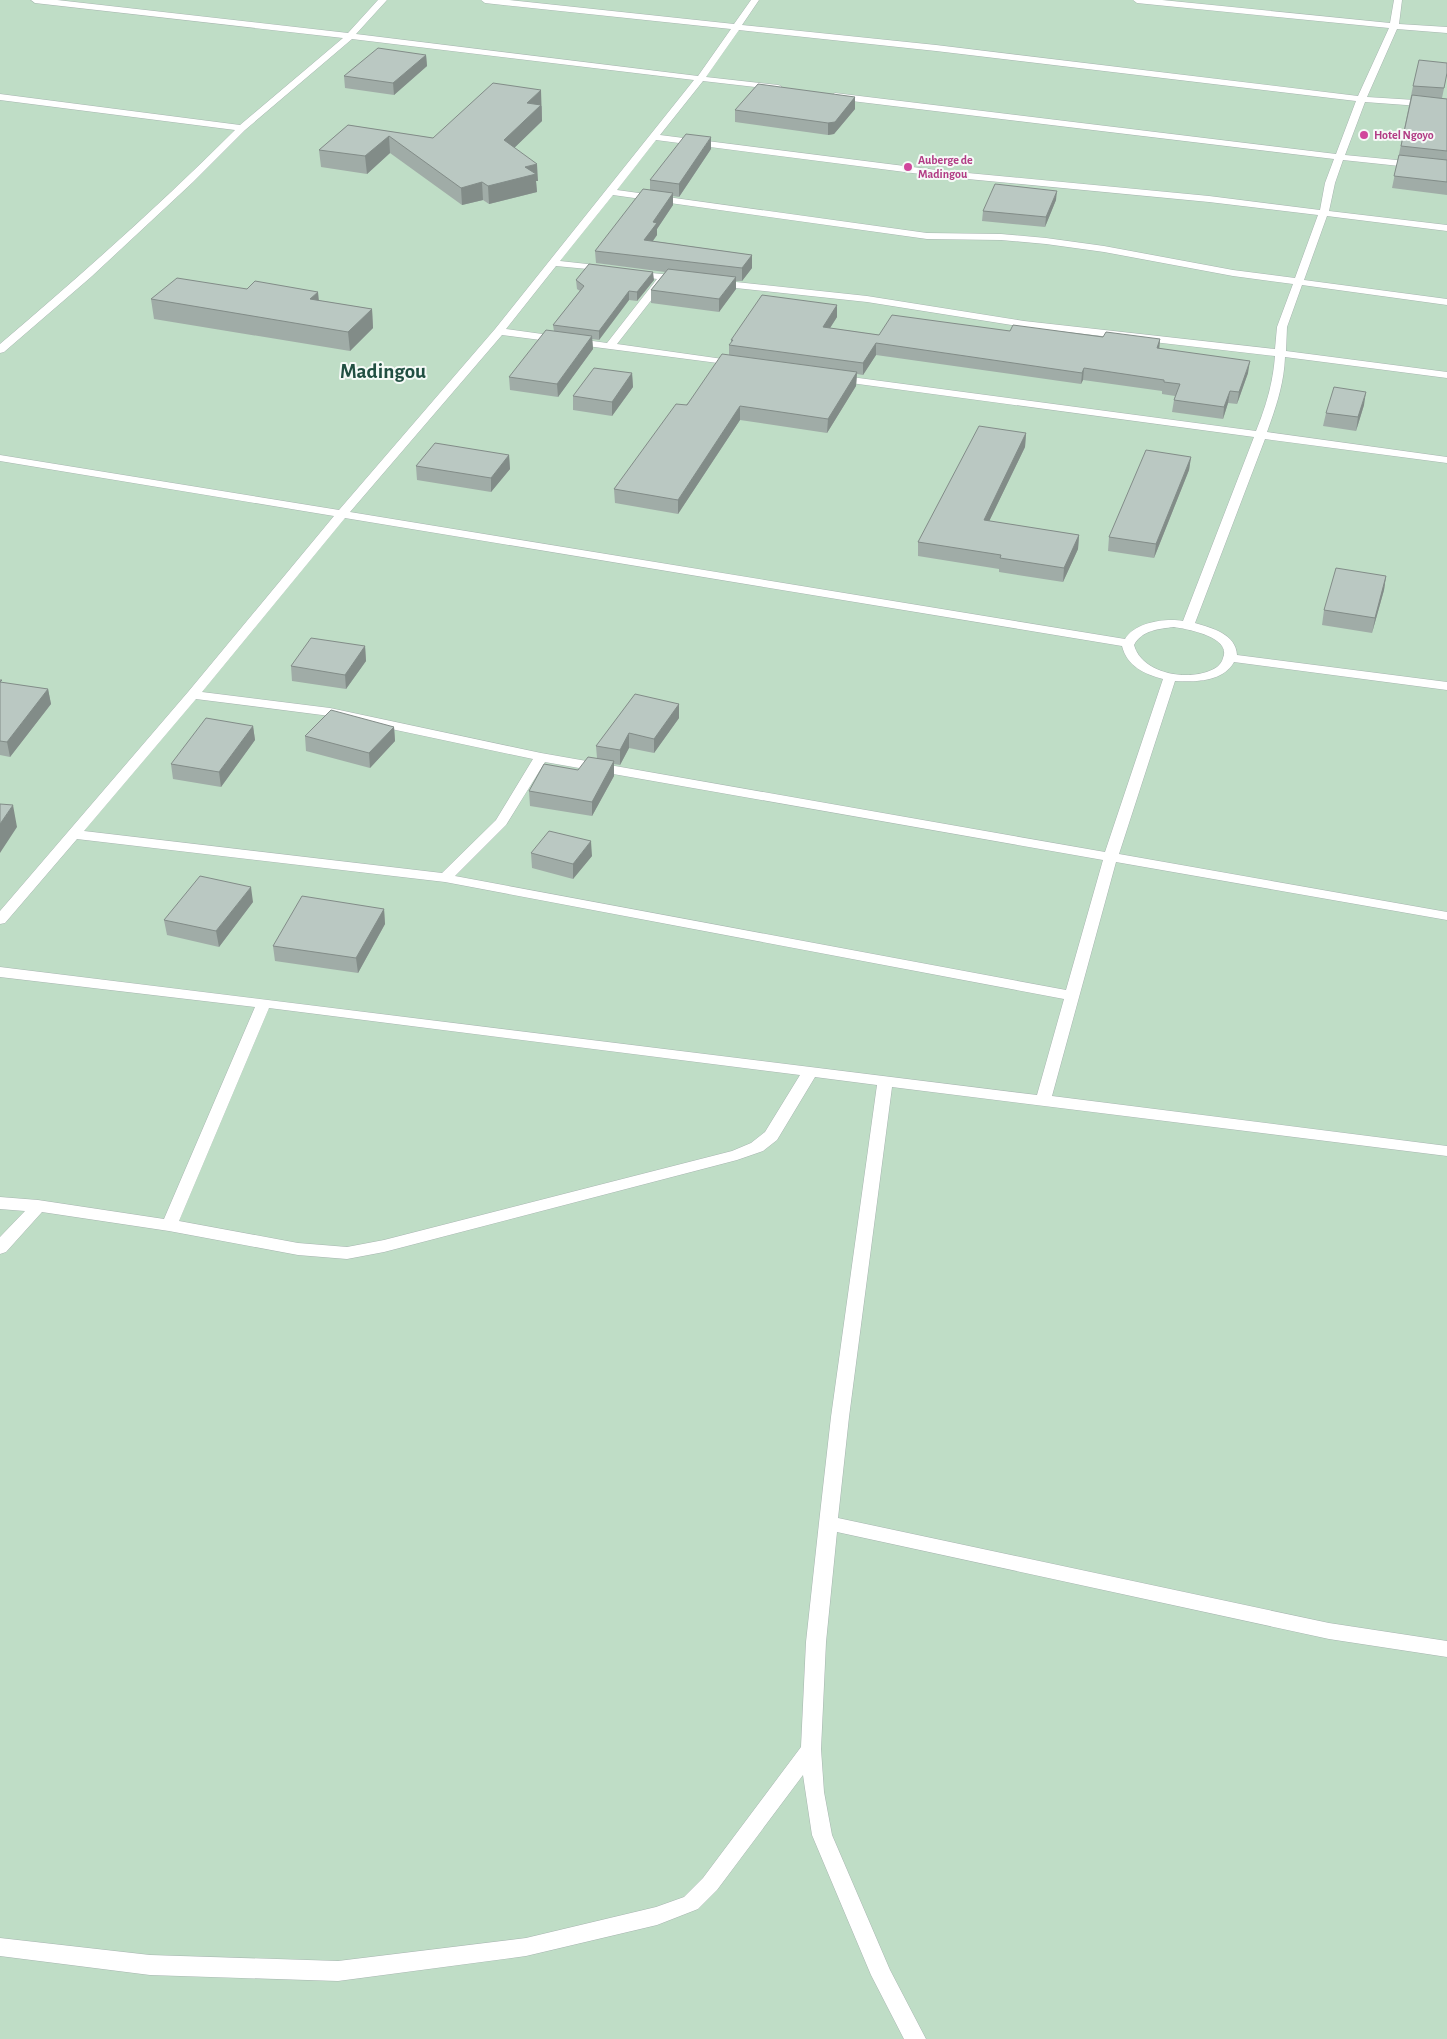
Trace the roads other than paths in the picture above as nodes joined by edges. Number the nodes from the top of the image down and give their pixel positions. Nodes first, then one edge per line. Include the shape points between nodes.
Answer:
1 (35, 0) edge
2 (383, 0) edge
3 (485, 0) edge
4 (755, 0) edge
5 (1137, 0) edge
6 (1398, 0) edge
7 (529, 2) edge
8 (738, 26) junction
9 (1394, 26) junction
10 (1447, 30) edge
11 (350, 36) junction
12 (701, 78) junction
13 (789, 89) edge
14 (828, 94) edge
15 (0, 97) edge
16 (1362, 99) junction
17 (1447, 105) edge
18 (242, 128) junction
19 (653, 137) junction
20 (1339, 158) junction
21 (1447, 168) edge
22 (611, 192) junction
23 (1324, 212) junction
24 (1447, 228) edge
25 (554, 263) junction
26 (664, 277) junction
27 (692, 280) edge
28 (710, 282) edge
29 (1298, 283) junction
30 (1447, 302) edge
31 (500, 330) junction
32 (610, 346) junction
33 (0, 350) edge
34 (1280, 353) junction
35 (747, 366) edge
36 (1447, 375) edge
37 (825, 376) edge
38 (1261, 435) junction
39 (0, 458) edge
40 (1447, 460) edge
41 (342, 514) junction
42 (1188, 624) junction
43 (1128, 643) junction
44 (1230, 658) junction
45 (1170, 677) junction
46 (1447, 686) edge
47 (192, 695) junction
48 (541, 757) junction
49 (74, 834) junction
50 (1111, 856) junction
51 (445, 878) junction
52 (1447, 916) edge
53 (0, 920) edge
54 (0, 972) edge
55 (1071, 996) junction
56 (264, 1003) junction
57 (810, 1072) junction
58 (885, 1082) junction
59 (1043, 1101) junction
60 (1447, 1151) edge
61 (0, 1203) edge
62 (38, 1206) junction
63 (169, 1225) junction
64 (0, 1248) edge
65 (828, 1523) junction
66 (1447, 1650) edge
67 (811, 1749) junction
68 (0, 1948) edge
69 (915, 2039) edge

1 - 11 street
2 - 11 street
3 - 7 street
4 - 8 street
5 - 9 street
6 - 9 street
7 - 8 street
8 - 12 street
8 - 16 street
9 - 10 street
9 - 16 street
11 - 12 street
11 - 18 street
12 - 13 street
12 - 19 street
14 - 20 street
15 - 18 street
16 - 17 street
16 - 20 street
18 - 33 street via 87,275
19 - 22 street
19 - 23 street via 936,172
20 - 21 street
20 - 23 street
22 - 25 street
22 - 29 street via 927,236 1046,241
23 - 24 street
23 - 29 street
25 - 26 street
25 - 31 street
26 - 27 street
26 - 32 street
28 - 34 street via 867,299 1024,324
29 - 30 street
29 - 34 street via 1282,327
31 - 32 street
31 - 41 street
32 - 35 street
34 - 36 street
34 - 38 street via 1273,402
37 - 38 street
38 - 40 street
38 - 42 street
39 - 41 street
41 - 43 street
41 - 47 street
42 - 43 street via 1149,627 1139,631
42 - 44 street via 1203,628 1225,641
43 - 45 street via 1127,650 1136,664
44 - 45 street via 1216,673 1186,679
44 - 46 street
45 - 50 street
47 - 48 street via 330,712
47 - 49 street
48 - 50 street
48 - 51 street via 501,822
49 - 51 street
49 - 53 street
50 - 52 street
50 - 55 street
51 - 55 street
54 - 56 street
55 - 59 street
56 - 57 street
56 - 63 street
57 - 58 street
57 - 63 street via 771,1136 750,1150 384,1246 347,1253 298,1249
58 - 59 street
58 - 65 street via 848,1346
59 - 60 street
61 - 62 street
62 - 63 street
62 - 64 street
65 - 66 street via 1329,1630
65 - 67 street via 816,1642
67 - 68 street via 710,1884 691,1903 657,1916 526,1947 338,1971 150,1965
67 - 69 street via 822,1835 882,1975

